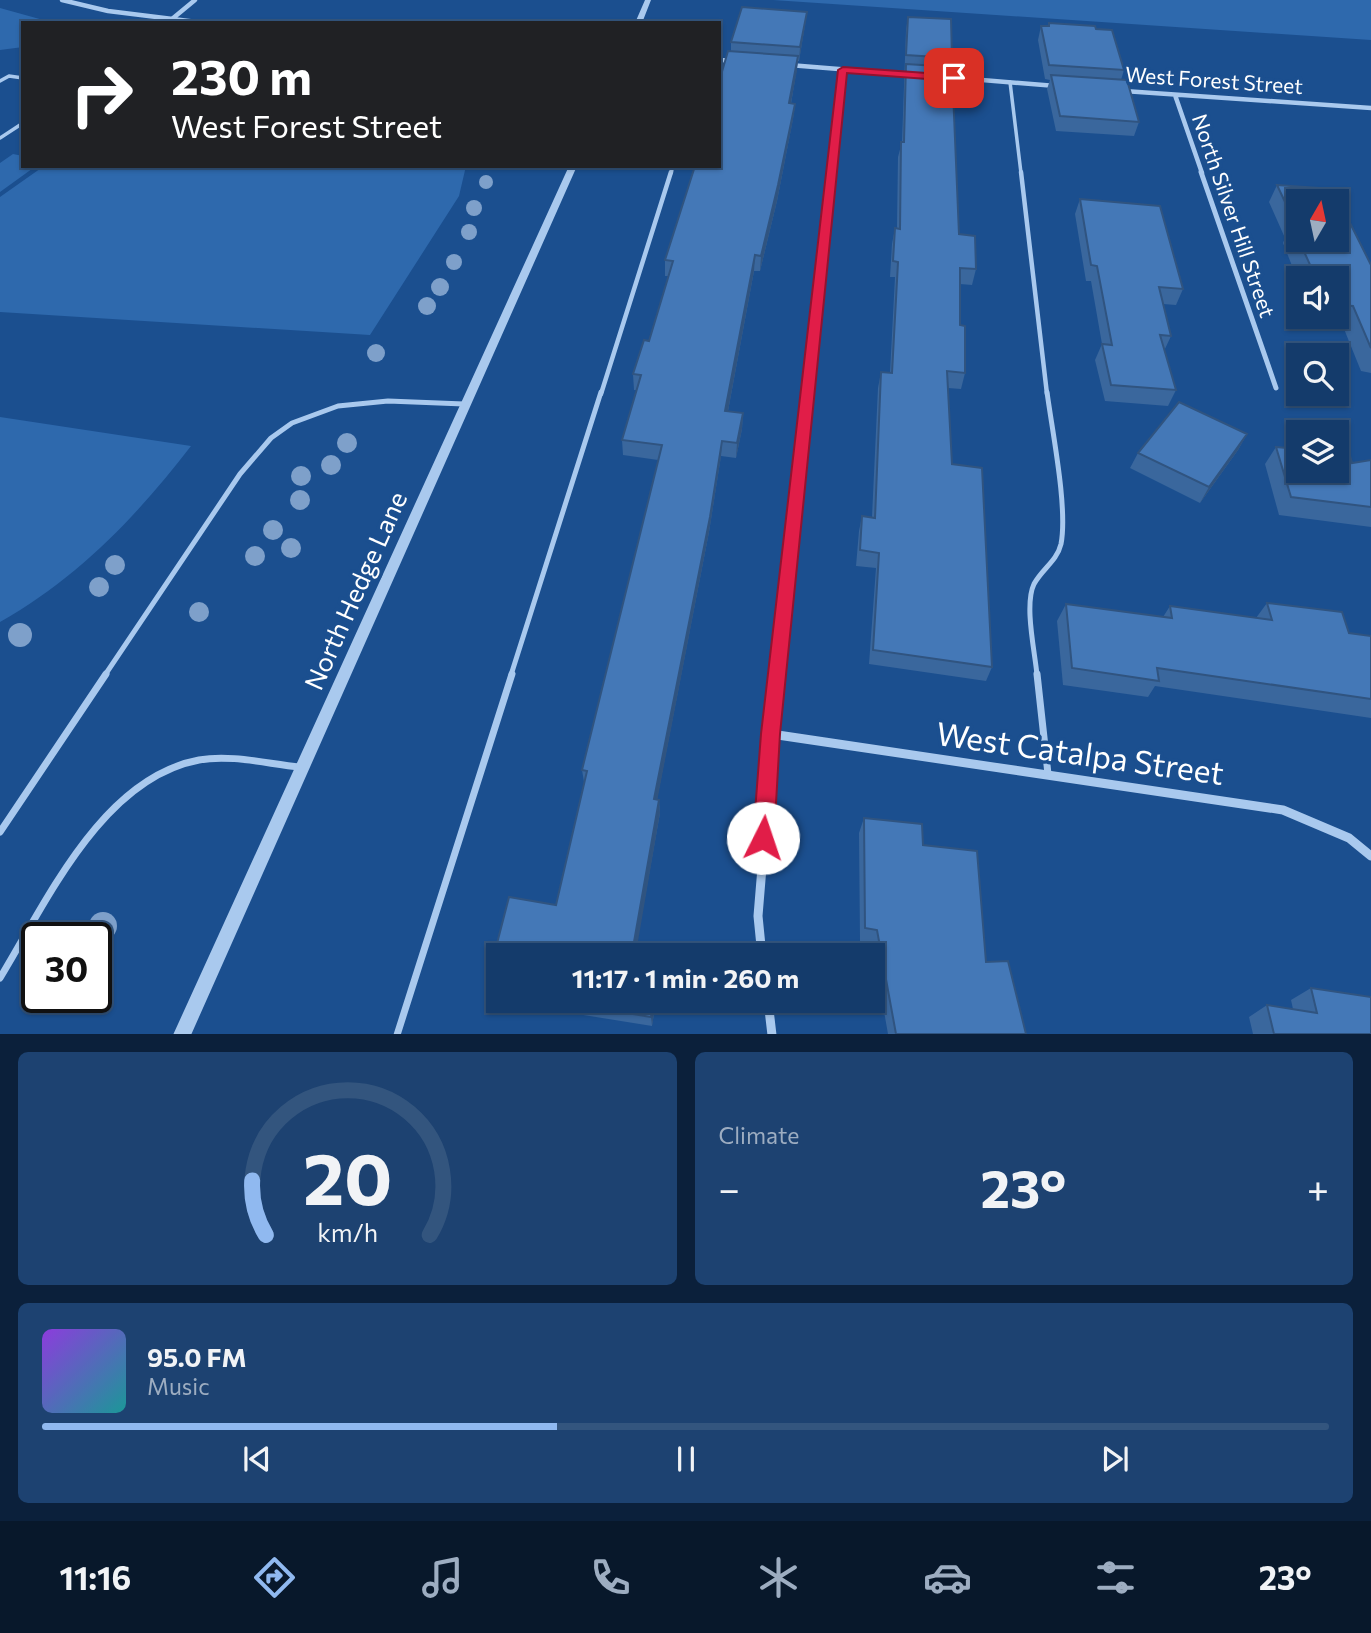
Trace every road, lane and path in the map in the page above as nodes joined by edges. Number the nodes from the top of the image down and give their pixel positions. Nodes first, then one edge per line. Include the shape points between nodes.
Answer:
1 (62, 0) edge
2 (195, 0) edge
3 (648, 0) edge
4 (170, 21) edge
5 (639, 21) edge
6 (721, 60) edge
7 (747, 62) edge
8 (788, 65) edge
9 (843, 70) junction
10 (926, 76) edge
11 (940, 77) edge
12 (21, 78) edge
13 (0, 81) edge
14 (1010, 82) junction
15 (1065, 86) edge
16 (1120, 91) edge
17 (1175, 95) junction
18 (1371, 108) edge
19 (21, 124) edge
20 (0, 138) edge
21 (572, 168) edge
22 (672, 168) edge
23 (1276, 388) dead end
24 (464, 404) junction
25 (771, 734) junction
26 (303, 768) junction
27 (1048, 774) junction
28 (0, 832) edge
29 (1371, 856) edge
30 (761, 943) edge
31 (0, 978) edge
32 (769, 1013) edge
33 (182, 1034) edge
34 (397, 1034) edge
35 (772, 1034) edge

1 - 4 street
2 - 4 street
3 - 5 street
6 - 7 street
8 - 9 street
9 - 10 street
9 - 25 street
11 - 14 street
12 - 13 lane via 9,76
14 - 15 street
14 - 27 lane via 1061,507 1061,544 1052,564 1034,584 1030,608
16 - 17 street, West Forest Street
17 - 18 street, West Forest Street
17 - 23 street, North Silver Hill Street
19 - 20 lane
21 - 24 street, North Hedge Lane
22 - 34 lane
24 - 26 street, North Hedge Lane
24 - 28 lane via 390,399 348,404 323,409 272,437 223,498
25 - 27 street, West Catalpa Street
25 - 30 street via 758,916
26 - 31 lane via 201,760 167,769 132,790 107,812 85,842
26 - 33 street, North Hedge Lane
27 - 29 street, West Catalpa Street via 1283,810 1349,838
32 - 35 street

